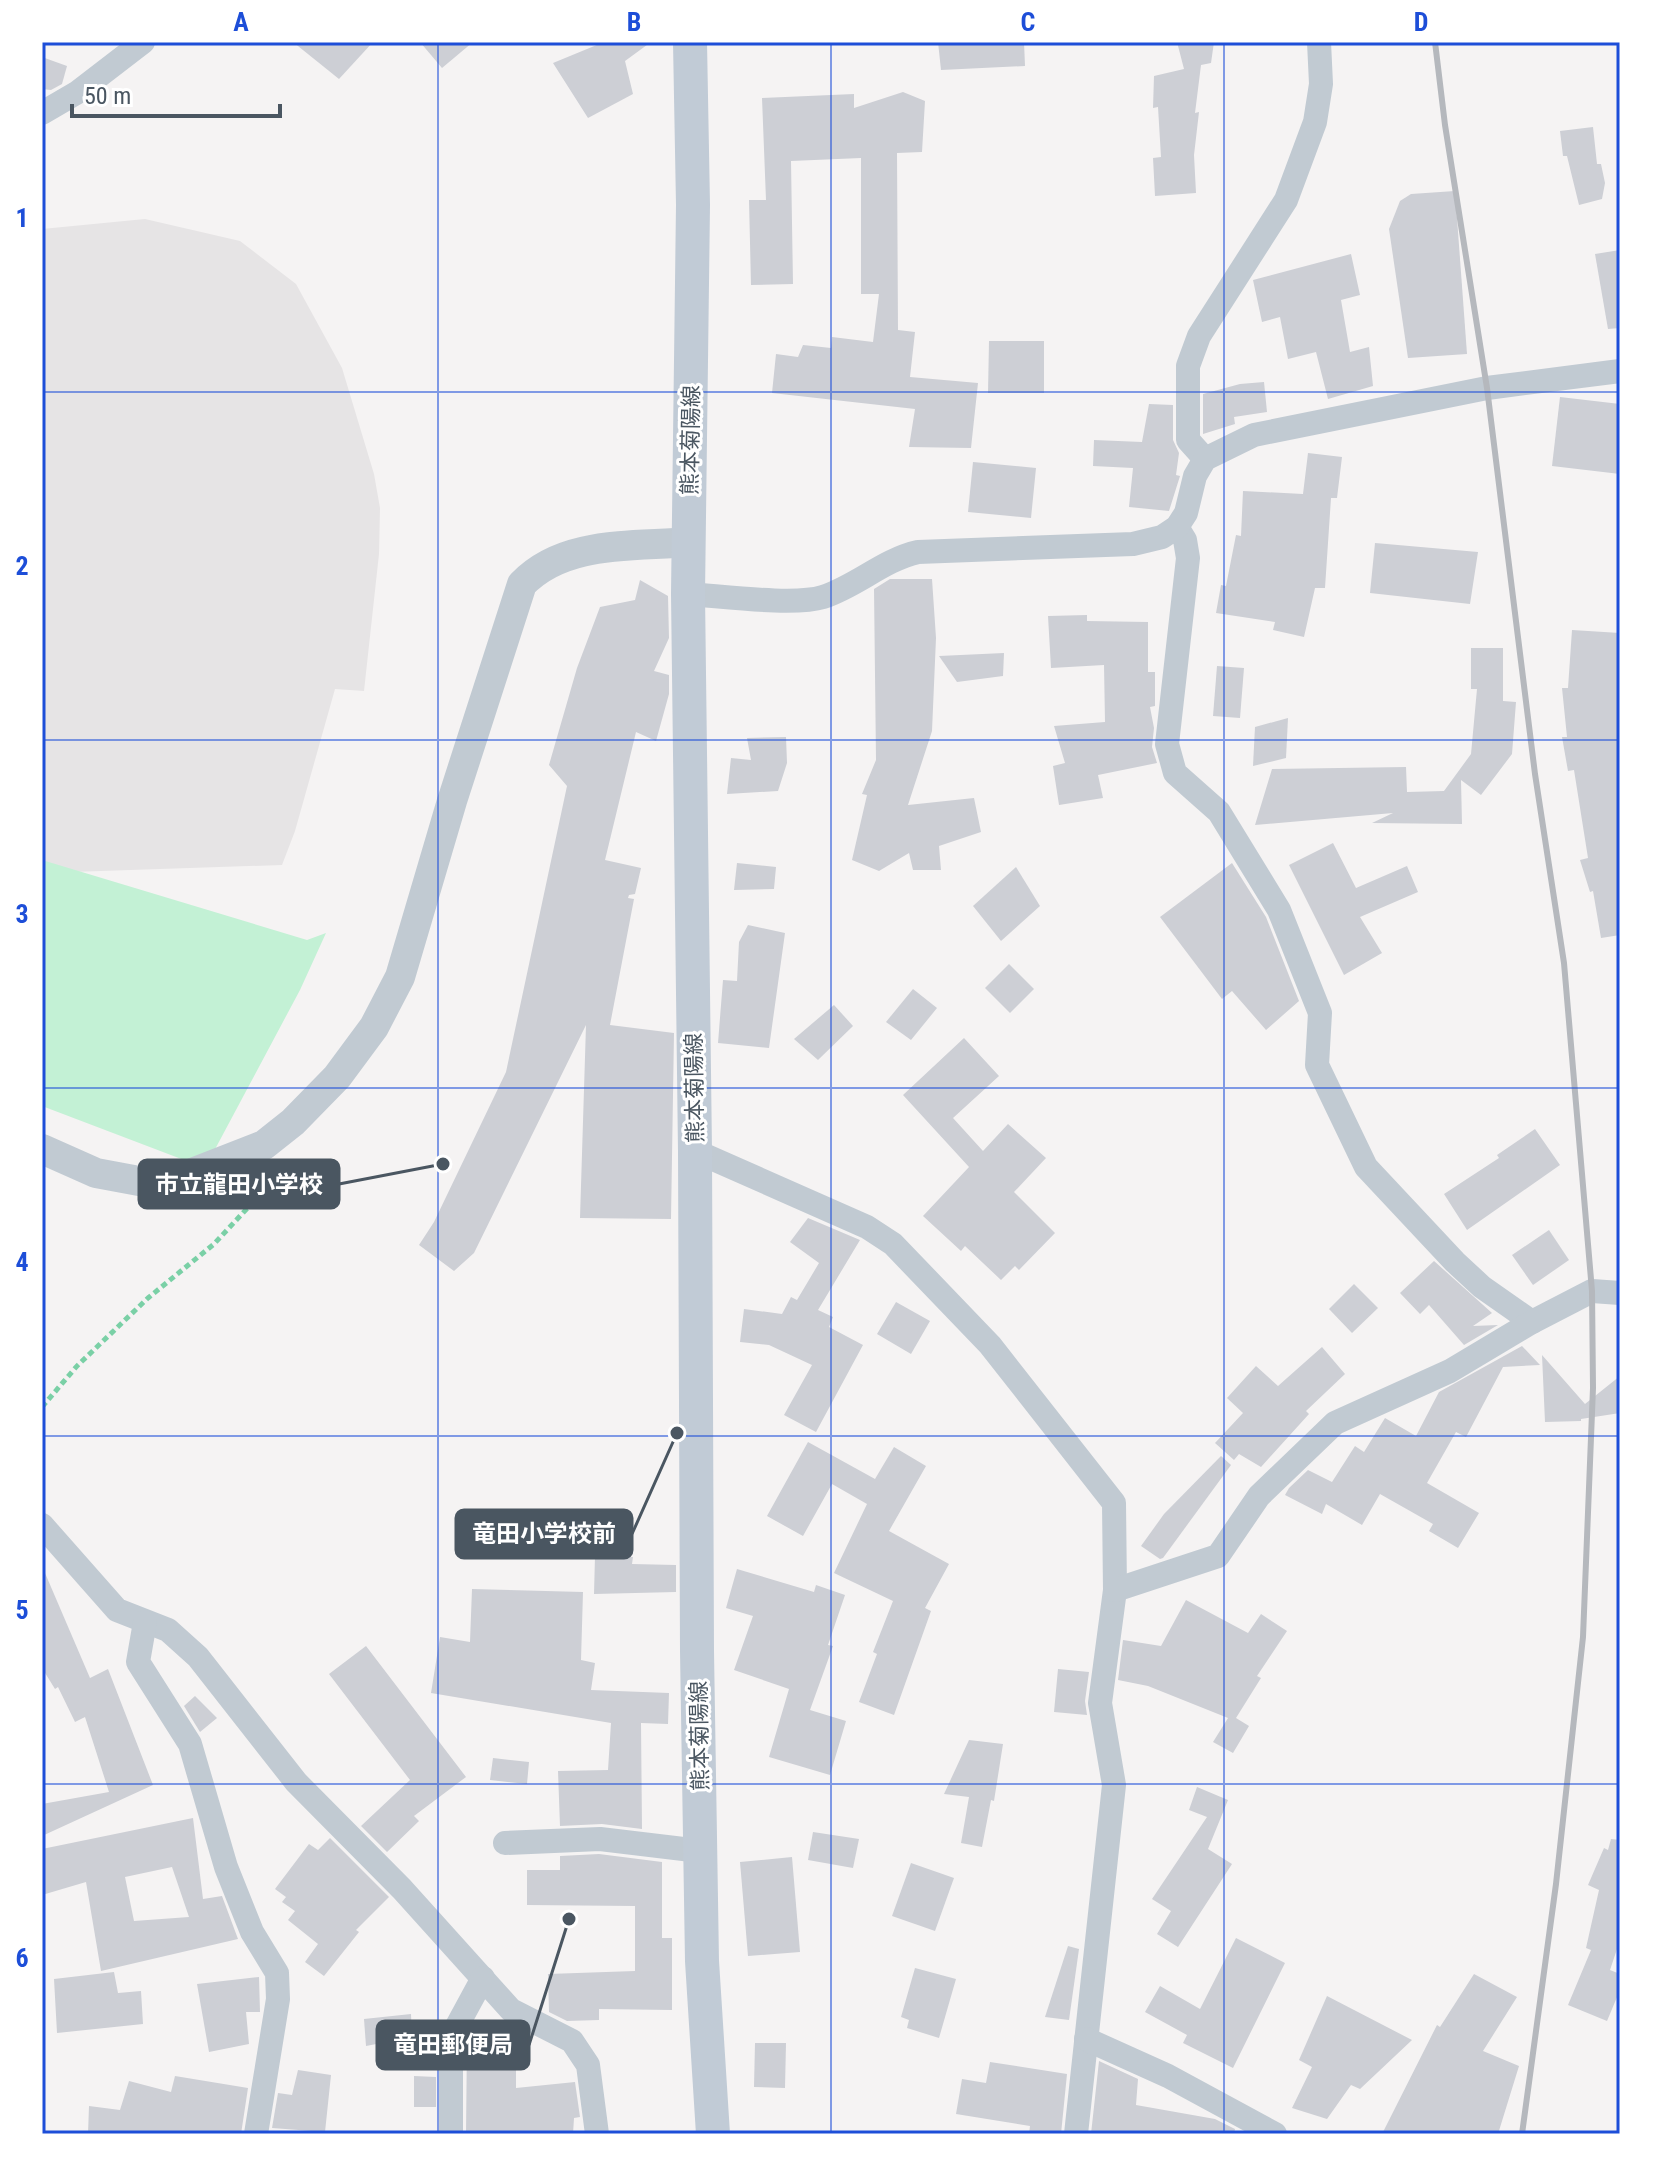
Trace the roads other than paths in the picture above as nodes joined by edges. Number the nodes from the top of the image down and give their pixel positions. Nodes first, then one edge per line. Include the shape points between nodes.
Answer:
1 (143, 42) edge
2 (690, 42) edge
3 (1319, 42) edge
4 (42, 113) edge
5 (1620, 371) edge
6 (1205, 459) junction
7 (1177, 527) junction
8 (689, 542) junction
9 (688, 594) junction
10 (42, 1149) edge
11 (695, 1151) junction
12 (1620, 1293) edge
13 (1532, 1322) junction
14 (42, 1525) edge
15 (1115, 1590) junction
16 (145, 1622) junction
17 (505, 1843) dead end
18 (700, 1851) junction
19 (483, 1978) junction
20 (1086, 2039) junction
21 (256, 2134) edge
22 (451, 2134) edge
23 (597, 2134) edge
24 (713, 2134) edge
25 (1076, 2134) edge
26 (1275, 2134) edge

1 - 4 street
2 - 8 main road, 熊本菊陽線
3 - 6 street via 1321,84 1315,122 1286,200 1199,336 1188,366 1188,440
5 - 6 street via 1487,388 1254,435
6 - 7 street
7 - 9 street via 1133,544 918,552 891,561 844,589 805,600
7 - 13 street via 1188,558 1167,744 1175,773 1219,812 1279,910 1320,1013 1317,1065 1366,1167 1455,1262
8 - 9 main road, 熊本菊陽線
8 - 10 street via 576,552 550,561 522,584 400,977 374,1027 337,1077 293,1122 264,1145 182,1177 139,1181 96,1173
9 - 11 main road, 熊本菊陽線
11 - 15 street via 867,1227 915,1266 990,1345 1114,1503
11 - 18 main road, 熊本菊陽線
12 - 13 street via 1592,1291
13 - 15 street via 1450,1371 1335,1423 1259,1496 1218,1556
14 - 16 street via 117,1610
15 - 20 street via 1100,1703 1114,1785
16 - 19 street via 168,1630 198,1657 296,1782
16 - 21 street via 138,1662 190,1744 226,1867 252,1932 277,1973 278,1999
17 - 18 street via 600,1839
18 - 24 main road, 熊本菊陽線
19 - 22 street via 451,2037
19 - 23 street via 511,2010 572,2041 588,2065
20 - 25 street
20 - 26 street

